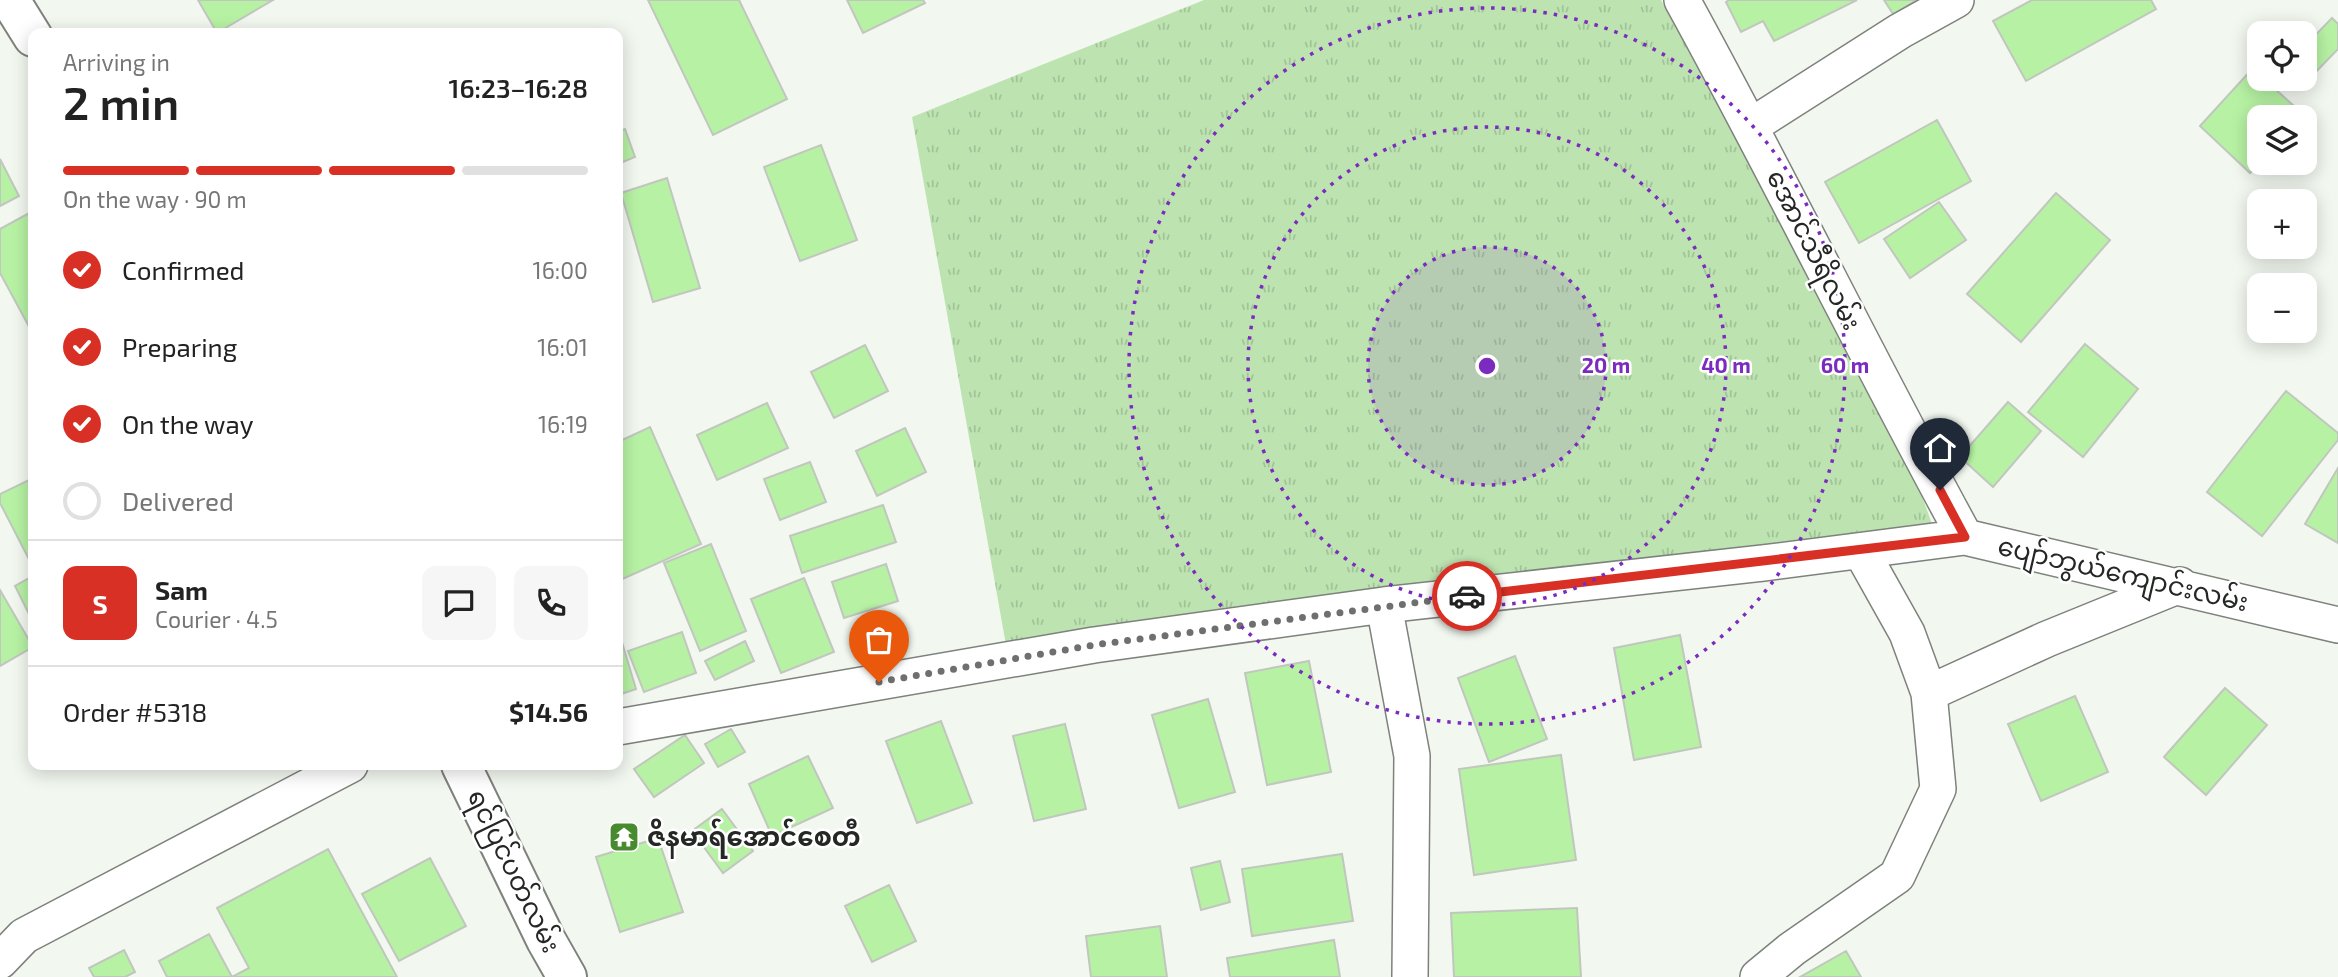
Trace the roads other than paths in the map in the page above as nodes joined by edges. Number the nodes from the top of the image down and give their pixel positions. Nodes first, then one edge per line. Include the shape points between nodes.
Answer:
1 (10, 0) edge
2 (1682, 0) edge
3 (1956, 0) edge
4 (28, 29) edge
5 (1751, 126) junction
6 (1965, 537) junction
7 (1861, 551) junction
8 (2180, 585) junction
9 (1384, 605) junction
10 (2338, 625) edge
11 (1929, 693) junction
12 (623, 726) edge
13 (340, 770) edge
14 (463, 770) edge
15 (0, 961) edge
16 (567, 977) edge
17 (1410, 977) edge
18 (1758, 977) edge

1 - 4 street
2 - 5 street, အောင်သီရိလမ်း
3 - 5 street
5 - 6 street, အောင်သီရိလမ်း via 1875,373
6 - 7 street, ပျော်ဘွယ်ကျောင်းလမ်း
6 - 8 street, ပျော်ဘွယ်ကျောင်းလမ်း
7 - 9 street, ပျော်ဘွယ်ကျောင်းလမ်း
7 - 11 street via 1908,633
8 - 10 street, ပျော်ဘွယ်ကျောင်းလမ်း
8 - 11 street
9 - 12 street, ပျော်ဘွယ်ကျောင်းလမ်း via 1094,645
9 - 17 street via 1412,756
11 - 18 street via 1938,789 1897,876
13 - 15 street via 24,936
14 - 16 street, ရင်ပြင်ပတ်လမ်း

